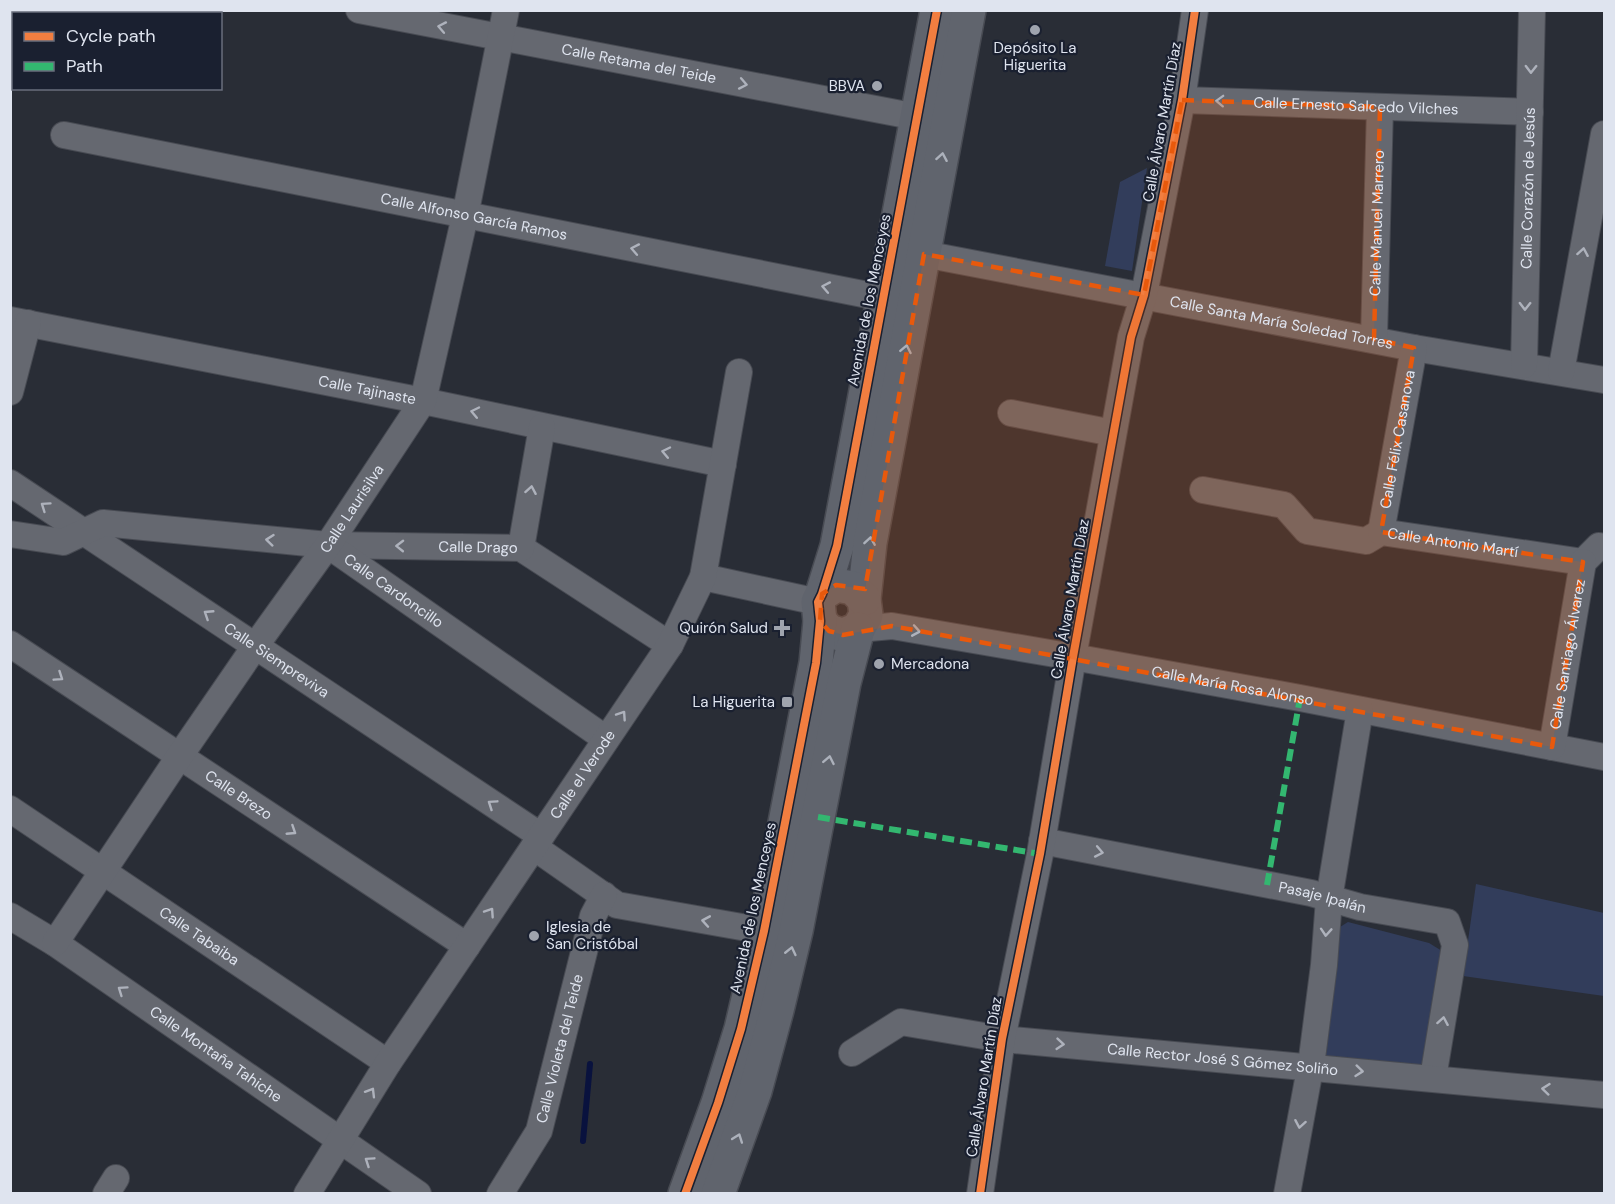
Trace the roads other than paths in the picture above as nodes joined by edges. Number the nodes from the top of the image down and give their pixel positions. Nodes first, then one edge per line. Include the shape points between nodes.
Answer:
1 (359, 10) edge
2 (506, 10) edge
3 (937, 10) edge
4 (969, 10) edge
5 (1195, 10) edge
6 (1532, 10) edge
7 (500, 38) junction
8 (1182, 100) junction
9 (1380, 107) junction
10 (1530, 112) junction
11 (917, 117) junction
12 (1605, 134) edge
13 (64, 135) dead end
14 (465, 216) junction
15 (924, 254) junction
16 (1144, 295) junction
17 (883, 298) junction
18 (19, 321) edge
19 (1374, 339) junction
20 (1414, 348) junction
21 (1524, 365) junction
22 (739, 372) dead end
23 (1561, 372) junction
24 (1605, 380) edge
25 (10, 392) edge
26 (423, 402) junction
27 (1011, 413) dead end
28 (542, 427) junction
29 (1113, 433) junction
30 (723, 464) junction
31 (10, 483) edge
32 (1203, 490) dead end
33 (1381, 532) junction
34 (84, 533) junction
35 (10, 534) edge
36 (328, 545) junction
37 (1605, 547) edge
38 (521, 548) junction
39 (1583, 562) junction
40 (703, 577) junction
41 (820, 606) junction
42 (861, 614) junction
43 (10, 645) edge
44 (256, 645) junction
45 (670, 645) junction
46 (1072, 657) junction
47 (1360, 710) junction
48 (606, 739) junction
49 (1552, 747) junction
50 (178, 757) junction
51 (1605, 757) edge
52 (10, 809) edge
53 (537, 842) junction
54 (1042, 842) junction
55 (102, 870) junction
56 (604, 896) junction
57 (1329, 899) junction
58 (10, 916) edge
59 (764, 931) junction
60 (55, 944) junction
61 (467, 946) junction
62 (1002, 1039) junction
63 (852, 1053) dead end
64 (388, 1063) junction
65 (1310, 1067) junction
66 (1433, 1078) junction
67 (1605, 1095) edge
68 (341, 1142) junction
69 (307, 1194) edge
70 (418, 1194) edge
71 (500, 1194) edge
72 (685, 1194) edge
73 (718, 1194) edge
74 (980, 1194) edge
75 (1287, 1194) edge

7 -> 1 street, Calle Retama del Teide
2 - 7 street, Calle Laurisilva
3 - 11 main road, Avenida de los Menceyes
15 -> 4 main road
5 - 8 street, Calle Álvaro Martín Díaz
6 -> 10 street, Calle Corazón de Jesús
7 -> 11 street, Calle Retama del Teide
7 - 14 street, Calle Laurisilva
9 -> 8 street, Calle Ernesto Salcedo Vilches
8 - 16 street, Calle Álvaro Martín Díaz
9 - 10 street, Calle Ernesto Salcedo Vilches
9 - 19 street, Calle Manuel Marrero
10 -> 21 street, Calle Corazón de Jesús
11 - 17 main road, Avenida de los Menceyes
23 -> 12 street
13 - 14 street, Calle Alfonso García Ramos
17 -> 14 street, Calle Alfonso García Ramos
14 - 26 street, Calle Laurisilva
15 - 16 street, Calle Santa María Soledad Torres
42 -> 15 main road via 870,543
16 - 19 street, Calle Santa María Soledad Torres
16 - 29 street, Calle Álvaro Martín Díaz via 1131,337
17 - 41 main road, Avenida de los Menceyes via 837,546
18 - 25 street
18 - 26 street, Calle Tajinaste
19 - 20 street, Calle Santa María Soledad Torres
20 - 21 street, Calle Santa María Soledad Torres
20 - 33 street, Calle Félix Casanova
21 - 23 street, Calle Santa María Soledad Torres
22 - 30 street, Calle el Verode
23 - 24 street, Calle Santa María Soledad Torres
28 -> 26 street, Calle Tajinaste
26 - 36 street, Calle Laurisilva
27 - 29 street
30 -> 28 street, Calle Tajinaste
38 -> 28 street
29 - 46 street, Calle Álvaro Martín Díaz
30 - 40 street, Calle el Verode
34 -> 31 street, Calle Siempreviva
32 - 33 street, Calle Antonio Martí via 1284,506 1307,531 1366,541
33 - 39 street, Calle Antonio Martí
34 - 35 street, Calle Cardoncillo via 63,543
36 -> 34 street, Calle Cardoncillo via 103,524
44 -> 34 street, Calle Siempreviva
38 -> 36 street, Calle Drago
36 - 44 street, Calle Laurisilva
36 - 48 street, Calle Cardoncillo
37 - 39 street via 1599,546
38 - 45 street, Calle Drago
39 - 49 street, Calle Santiago Álvarez
40 - 41 street
40 - 45 street, Calle el Verode
41 - 42 main road via 829,631 843,635
41 - 59 main road, Avenida de los Menceyes via 816,663
42 -> 46 street, Calle María Rosa Alonso via 891,626
73 -> 42 main road via 755,1091 777,1010
43 -> 50 street, Calle Brezo
44 - 50 street, Calle Laurisilva
53 -> 44 street, Calle Siempreviva
48 -> 45 street, Calle el Verode
46 - 47 street, Calle María Rosa Alonso
46 - 54 street, Calle Álvaro Martín Díaz
47 - 49 street, Calle María Rosa Alonso
47 - 57 street
48 - 53 street, Calle el Verode
49 - 51 street, Calle María Rosa Alonso
50 - 55 street, Calle Laurisilva
50 -> 61 street, Calle Brezo
52 - 55 street, Calle Tabaiba
53 - 56 street, Calle Siempreviva
61 -> 53 street, Calle el Verode
54 -> 57 street, Pasaje Ipalán
54 - 62 street, Calle Álvaro Martín Díaz
55 - 60 street, Calle Laurisilva
55 - 64 street, Calle Tabaiba
59 -> 56 street, Calle Siempreviva via 617,905
56 - 71 street, Calle Violeta del Teide via 593,916 539,1131
57 -> 65 street
66 -> 57 street, Pasaje Ipalán via 1455,945 1447,922
58 - 60 street, Calle Montaña Tahiche
59 - 72 main road, Avenida de los Menceyes via 741,1029
68 -> 60 street, Calle Montaña Tahiche
61 - 64 street, Calle el Verode
62 - 63 street, Calle Rector José S Gómez Soliño via 901,1022
62 -> 65 street, Calle Rector José S Gómez Soliño
62 - 74 street, Calle Álvaro Martín Díaz
68 -> 64 street, Calle el Verode
65 -> 66 street, Calle Rector José S Gómez Soliño
65 -> 75 street
67 -> 66 street, Calle Rector José S Gómez Soliño
68 - 69 street, Calle el Verode
70 -> 68 street, Calle Montaña Tahiche

